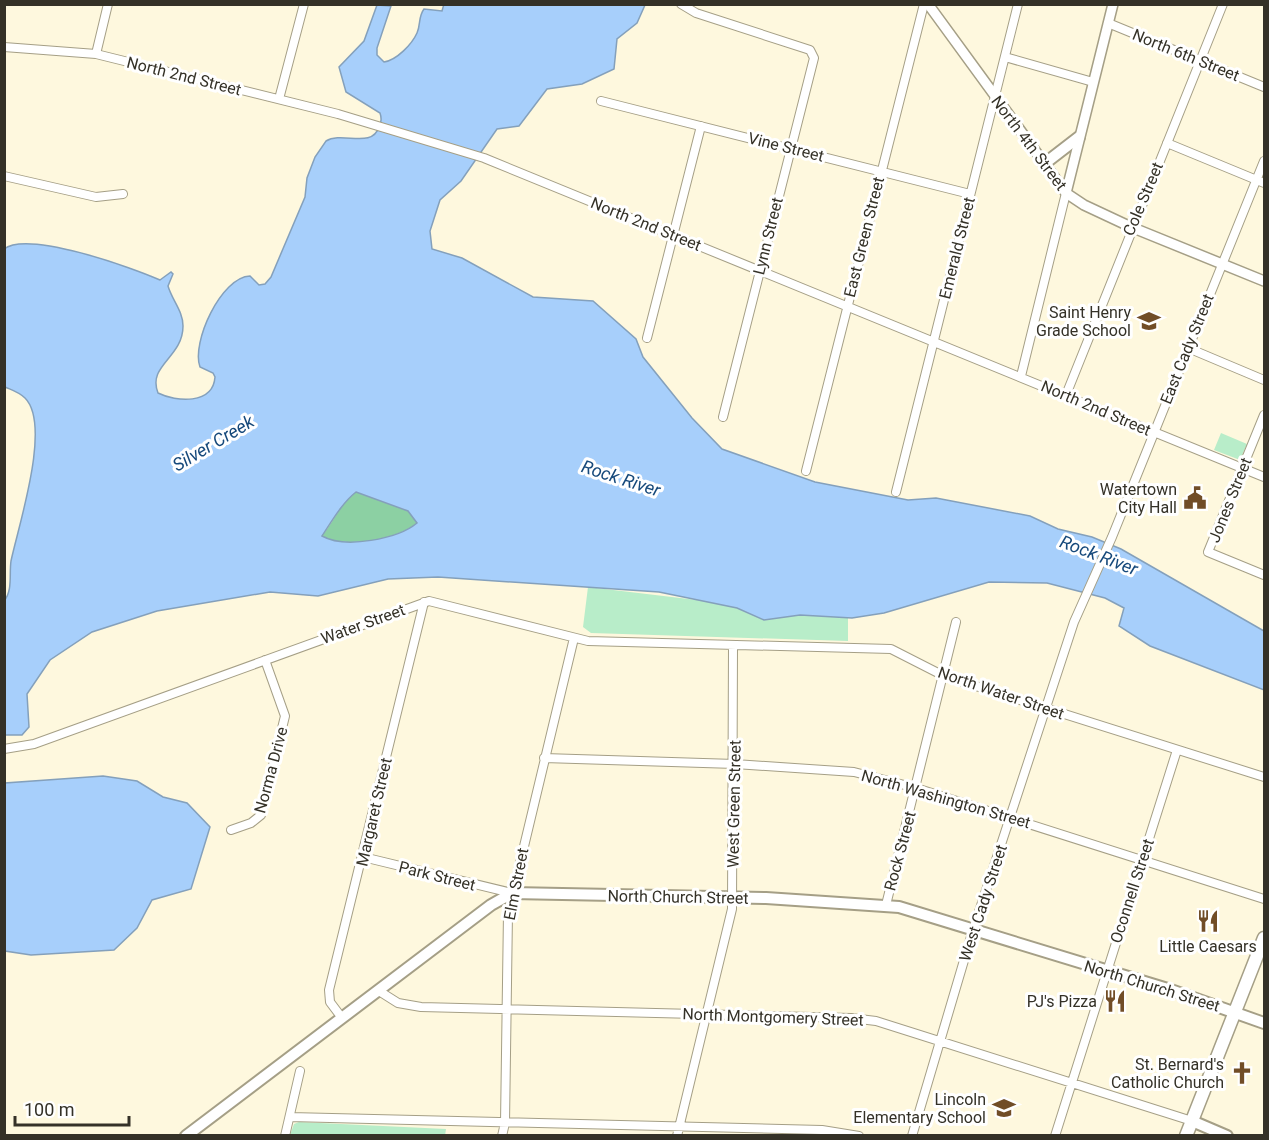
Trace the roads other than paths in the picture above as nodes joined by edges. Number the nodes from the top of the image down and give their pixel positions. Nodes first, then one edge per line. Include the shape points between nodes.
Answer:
1 (108, 4) edge
2 (304, 4) edge
3 (681, 4) edge
4 (924, 4) edge
5 (928, 4) edge
6 (1018, 4) edge
7 (1113, 4) edge
8 (1223, 4) edge
9 (1108, 23) junction
10 (4, 47) edge
11 (96, 54) junction
12 (1005, 57) junction
13 (1200, 61) junction
14 (1092, 82) junction
15 (1264, 87) edge
16 (994, 96) junction
17 (279, 99) junction
18 (602, 101) dead end
19 (701, 126) junction
20 (1079, 137) junction
21 (1167, 143) junction
22 (790, 149) junction
23 (1264, 161) edge
24 (1044, 164) junction
25 (880, 171) junction
26 (4, 176) edge
27 (1261, 181) edge
28 (123, 194) dead end
29 (970, 194) junction
30 (1066, 194) junction
31 (1131, 227) junction
32 (673, 235) junction
33 (1222, 263) junction
34 (759, 269) junction
35 (1264, 280) edge
36 (847, 305) junction
37 (647, 338) dead end
38 (934, 340) junction
39 (1188, 348) junction
40 (1021, 376) junction
41 (1264, 380) edge
42 (1066, 395) junction
43 (1264, 415) edge
44 (723, 417) dead end
45 (1153, 432) junction
46 (1242, 469) junction
47 (806, 471) dead end
48 (1264, 477) edge
49 (896, 492) dead end
50 (1112, 537) joint
51 (1264, 575) edge
52 (424, 602) junction
53 (956, 622) dead end
54 (574, 638) junction
55 (734, 646) junction
56 (265, 660) junction
57 (944, 676) junction
58 (1046, 709) junction
59 (4, 749) edge
60 (1177, 750) junction
61 (544, 758) junction
62 (735, 764) junction
63 (1264, 777) edge
64 (916, 788) junction
65 (1011, 818) junction
66 (231, 830) dead end
67 (363, 857) junction
68 (1143, 860) junction
69 (512, 893) junction
70 (732, 899) junction
71 (1264, 899) edge
72 (886, 905) junction
73 (973, 930) junction
74 (1264, 938) edge
75 (1107, 972) junction
76 (379, 991) junction
77 (508, 1008) junction
78 (1234, 1012) junction
79 (706, 1014) junction
80 (342, 1018) junction
81 (1264, 1023) edge
82 (940, 1042) junction
83 (300, 1071) dead end
84 (1072, 1083) junction
85 (290, 1117) junction
86 (1192, 1121) junction
87 (506, 1123) junction
88 (678, 1131) edge
89 (186, 1136) edge
90 (285, 1136) edge
91 (502, 1136) edge
92 (859, 1136) edge
93 (912, 1136) edge
94 (1054, 1136) edge
95 (1186, 1136) edge
96 (1227, 1136) edge

1 - 11 street
2 - 17 street
3 - 22 street, Lynn Street via 696,13 810,50 813,55
4 - 25 street, East Green Street
5 - 16 street, North 4th Street
6 - 12 street, Emerald Street
7 - 9 street
8 - 13 street, Cole Street
9 - 13 street, North 6th Street
9 - 14 street
10 - 11 street, North 2nd Street
11 - 17 street, North 2nd Street
12 - 14 street
12 - 16 street, Emerald Street
13 - 15 street, North 6th Street
13 - 21 street, Cole Street
14 - 20 street
16 - 24 street, North 4th Street
16 - 29 street, Emerald Street
17 - 32 street, North 2nd Street via 484,158
18 - 19 street, Vine Street
19 - 22 street, Vine Street
19 - 32 street
20 - 24 main road
20 - 30 street
21 - 27 street
21 - 31 street, Cole Street
22 - 25 street, Vine Street
22 - 34 street, Lynn Street
23 - 27 street, East Cady Street
24 - 30 street, North 4th Street
25 - 29 street, Vine Street
25 - 36 street, East Green Street
26 - 28 street via 96,197
27 - 33 street, East Cady Street
29 - 38 street, Emerald Street
30 - 31 street, North 4th Street
30 - 40 street
31 - 33 street, North 4th Street
31 - 42 street, Cole Street
32 - 34 street, North 2nd Street
32 - 37 street
33 - 35 street, North 4th Street
33 - 39 street, East Cady Street
34 - 36 street, North 2nd Street
34 - 44 street, Lynn Street
36 - 38 street, North 2nd Street
36 - 47 street, East Green Street
38 - 40 street, North 2nd Street
38 - 49 street, Emerald Street
39 - 41 street
39 - 45 street, East Cady Street
40 - 42 street, North 2nd Street
42 - 45 street, North 2nd Street
43 - 46 street, Jones Street
45 - 46 street, North 2nd Street
45 - 50 street, East Cady Street
46 - 48 street, North 2nd Street
46 - 51 street, Jones Street via 1208,552
50 - 58 street, West Cady Street via 1074,622
52 - 54 street, Water Street via 445,603
52 - 56 street, Water Street
52 - 67 street, Margaret Street
53 - 57 street, Rock Street
54 - 55 street, Water Street
54 - 61 street, Elm Street
55 - 57 street, North Water Street via 891,649
55 - 62 street, West Green Street
56 - 59 street, Water Street via 34,744
56 - 66 street, Norma Drive via 285,716 261,816
57 - 58 street, North Water Street
57 - 64 street, Rock Street
58 - 60 street, North Water Street
58 - 65 street, West Cady Street
60 - 63 street, North Water Street
60 - 68 street, Oconnell Street
61 - 62 street, North Washington Street
61 - 69 street, Elm Street
62 - 64 street, North Washington Street via 854,772
62 - 70 street, West Green Street
64 - 65 street, North Washington Street
64 - 72 street, Rock Street
65 - 68 street, North Washington Street
65 - 73 street, West Cady Street
67 - 69 street, Park Street
67 - 80 street, Margaret Street via 329,990 330,1002
68 - 71 street, North Washington Street
68 - 75 street, Oconnell Street
69 - 70 main road, North Church Street
69 - 76 main road
69 - 77 street, Elm Street via 508,913
70 - 72 main road, North Church Street
70 - 79 street, West Green Street
72 - 73 main road, North Church Street
73 - 75 main road, North Church Street
73 - 82 street, West Cady Street
74 - 78 main road
75 - 78 main road, North Church Street
75 - 84 street, Oconnell Street
76 - 77 street, North Montgomery Street via 391,1000 411,1006
76 - 80 main road
77 - 79 street, North Montgomery Street
77 - 87 street, Elm Street
78 - 81 main road, North Church Street
78 - 86 main road
79 - 82 street, North Montgomery Street via 860,1019
79 - 88 street, West Green Street
80 - 89 main road
82 - 84 street, North Montgomery Street
82 - 93 street, West Cady Street
83 - 85 street
84 - 86 street, North Montgomery Street
84 - 94 street, Oconnell Street
85 - 87 street
85 - 90 street
86 - 95 main road
86 - 96 main road
87 - 88 street
87 - 91 street, Elm Street
88 - 92 street via 822,1130

